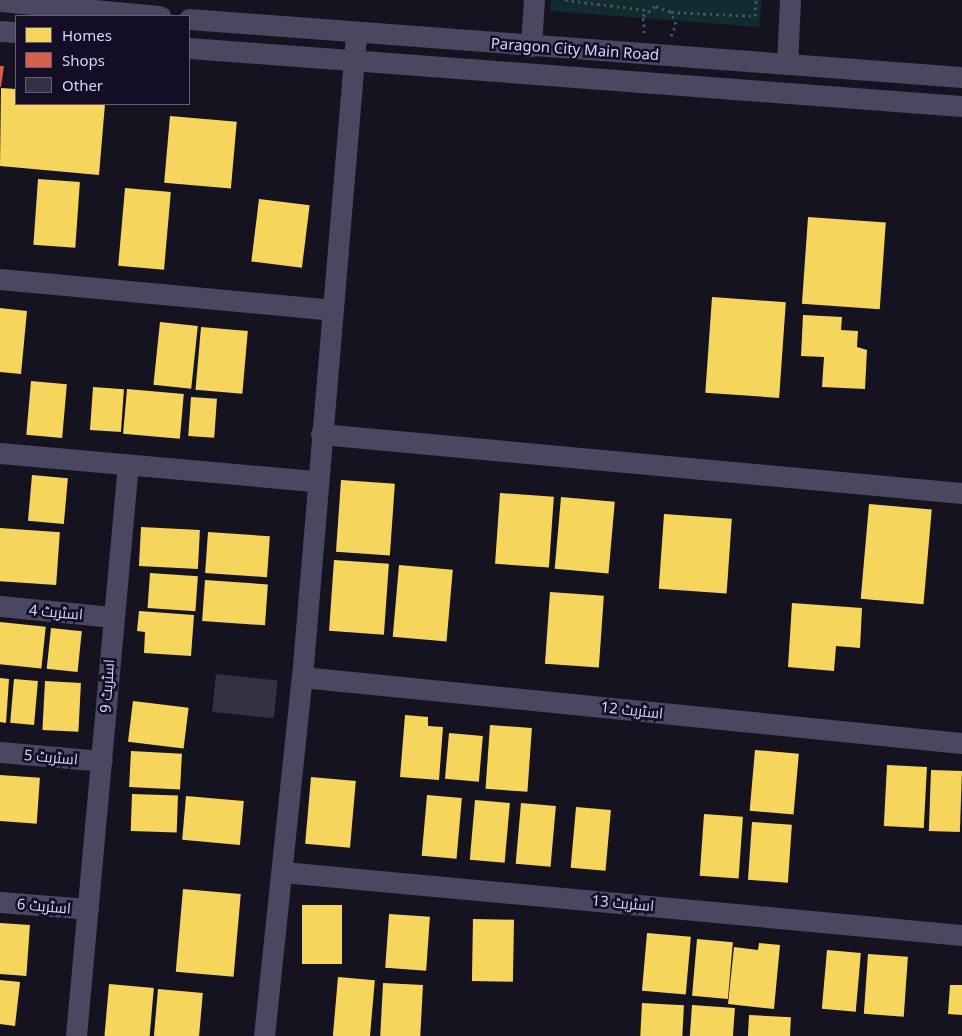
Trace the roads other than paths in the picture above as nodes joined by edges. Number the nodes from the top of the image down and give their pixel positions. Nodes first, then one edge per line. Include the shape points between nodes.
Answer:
1 (534, 0) edge
2 (790, 0) edge
3 (0, 1) edge
4 (149, 15) edge
5 (190, 19) edge
6 (0, 31) edge
7 (15, 32) edge
8 (356, 35) junction
9 (530, 46) junction
10 (190, 48) edge
11 (354, 64) junction
12 (787, 64) junction
13 (962, 77) edge
14 (962, 106) edge
15 (0, 279) edge
16 (332, 310) junction
17 (321, 434) junction
18 (0, 453) edge
19 (128, 464) junction
20 (316, 481) junction
21 (962, 493) edge
22 (0, 606) edge
23 (112, 617) junction
24 (302, 677) junction
25 (962, 743) edge
26 (0, 752) edge
27 (102, 761) junction
28 (284, 872) junction
29 (0, 902) edge
30 (88, 909) junction
31 (962, 935) edge
32 (76, 1036) edge
33 (264, 1036) edge

1 - 9 street
2 - 12 street
3 - 4 street
5 - 8 street, Paragon City Main Road
6 - 7 street
8 - 9 street, Paragon City Main Road
8 - 11 street
9 - 12 street, Paragon City Main Road
10 - 11 street, Paragon City Main Road
11 - 14 street, Paragon City Main Road
11 - 16 street
12 - 13 street, Paragon City Main Road
15 - 16 street
16 - 17 street
17 - 20 street
17 - 21 street
18 - 19 street
19 - 20 street
19 - 23 street, اسٹریٹ 9
20 - 24 street
22 - 23 street, اسٹریٹ 4
23 - 27 street, اسٹریٹ 9
24 - 25 street, اسٹریٹ 12
24 - 28 street
26 - 27 street, اسٹریٹ 5
27 - 30 street, اسٹریٹ 9
28 - 31 street, اسٹریٹ 13
28 - 33 street
29 - 30 street, اسٹریٹ 6
30 - 32 street, اسٹریٹ 9

